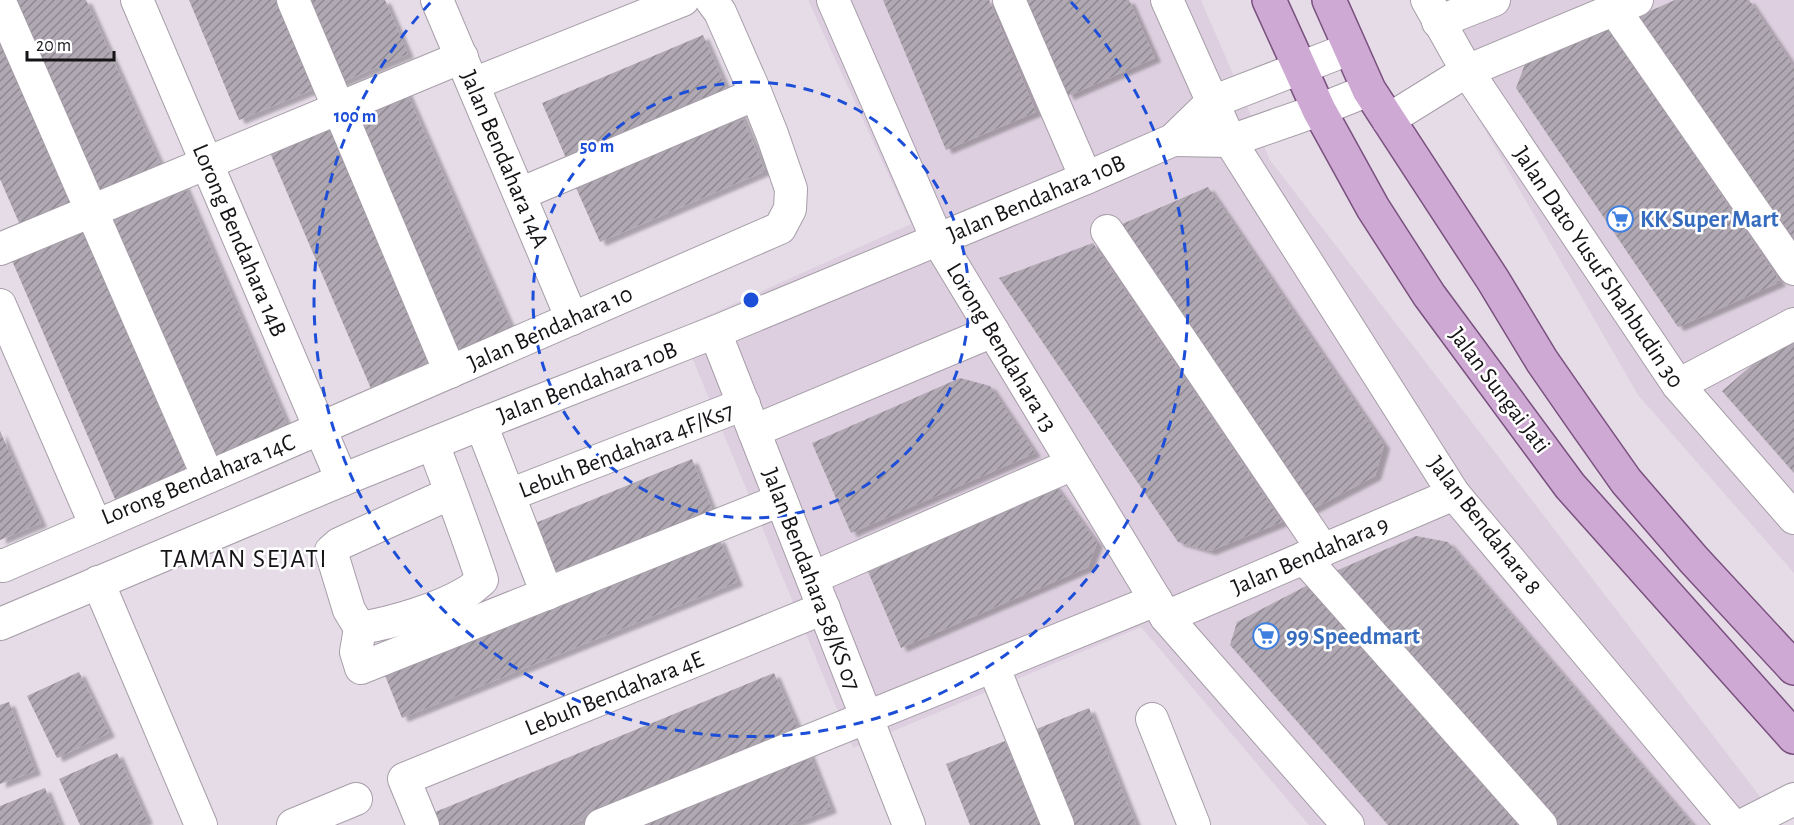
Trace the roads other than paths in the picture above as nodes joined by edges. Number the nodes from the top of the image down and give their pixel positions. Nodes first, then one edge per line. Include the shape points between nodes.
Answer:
1 (137, 0) edge
2 (293, 0) edge
3 (437, 0) edge
4 (683, 0) edge
5 (711, 0) edge
6 (833, 0) edge
7 (1009, 0) edge
8 (1167, 0) edge
9 (1269, 0) edge
10 (1329, 0) edge
11 (1494, 0) edge
12 (0, 2) edge
13 (1625, 4) edge
14 (1432, 11) edge
15 (1349, 49) junction
16 (1299, 69) junction
17 (467, 71) junction
18 (1467, 71) junction
19 (1369, 90) junction
20 (756, 94) junction
21 (1212, 102) junction
22 (340, 108) junction
23 (1319, 110) junction
24 (1388, 120) junction
25 (1173, 140) junction
26 (1230, 141) junction
27 (207, 163) junction
28 (1086, 178) junction
29 (519, 194) junction
30 (91, 211) junction
31 (1107, 231) dead end
32 (937, 239) junction
33 (0, 249) edge
34 (1794, 270) edge
35 (2, 316) edge
36 (572, 319) junction
37 (1794, 324) edge
38 (993, 331) junction
39 (716, 332) junction
40 (450, 372) junction
41 (1678, 385) junction
42 (749, 418) junction
43 (481, 424) junction
44 (320, 428) junction
45 (433, 444) junction
46 (1073, 464) junction
47 (208, 477) junction
48 (342, 480) junction
49 (451, 493) junction
50 (1454, 494) junction
51 (508, 495) junction
52 (782, 500) junction
53 (1794, 518) edge
54 (96, 526) junction
55 (1313, 554) junction
56 (0, 565) edge
57 (812, 578) junction
58 (98, 582) junction
59 (547, 594) junction
60 (824, 608) junction
61 (1161, 608) junction
62 (0, 624) edge
63 (360, 628) junction
64 (993, 666) junction
65 (1794, 668) edge
66 (867, 717) junction
67 (1152, 719) dead end
68 (1794, 737) edge
69 (356, 799) dead end
70 (1794, 799) edge
71 (201, 825) edge
72 (293, 825) edge
73 (423, 825) edge
74 (601, 825) edge
75 (909, 825) edge
76 (1058, 825) edge
77 (1194, 825) edge
78 (1348, 825) edge
79 (1541, 825) edge
80 (1732, 825) edge
81 (1743, 825) edge

1 - 27 street, Lorong Bendahara 14B
2 - 22 street
3 - 17 street, Jalan Bendahara 14A
4 - 17 street
5 - 20 street
6 - 32 street, Lorong Bendahara 13
7 - 28 street
8 - 21 street
9 - 16 main road, Jalan Sungai Jati
10 - 15 main road, Jalan Sungai Jati
11 - 14 street
12 - 30 street
13 - 18 street
13 - 34 street
14 - 18 street, Jalan Dato Yusuf Shahbudin 30
15 - 16 street, Jalan Bendahara 10B
15 - 19 main road, Jalan Sungai Jati
16 - 21 street, Jalan Bendahara 10B
16 - 23 main road, Jalan Sungai Jati
17 - 22 street
17 - 29 street, Jalan Bendahara 14A
18 - 24 street
18 - 41 street, Jalan Dato Yusuf Shahbudin 30
19 - 23 street, Jalan Bendahara 10B
19 - 24 main road, Jalan Sungai Jati
20 - 29 street
20 - 36 street, Jalan Bendahara 10 via 791,189 790,209 780,228
21 - 25 street, Jalan Bendahara 10B
21 - 26 street, Jalan Bendahara 8
22 - 27 street
22 - 40 street
23 - 26 street, Jalan Bendahara 10B
23 - 68 main road, Jalan Sungai Jati via 1373,208 1429,295 1570,486
24 - 65 main road, Jalan Sungai Jati via 1542,361 1626,481
25 - 26 street, Jalan Bendahara 10B
25 - 28 street, Jalan Bendahara 10B
26 - 50 street, Jalan Bendahara 8
27 - 30 street
27 - 44 street, Lorong Bendahara 14B
28 - 32 street, Jalan Bendahara 10B
29 - 36 street, Jalan Bendahara 14A
30 - 33 street
30 - 47 street
31 - 55 street
32 - 38 street, Lorong Bendahara 13
32 - 39 street, Jalan Bendahara 10B
35 - 54 street, Lorong Bendahara 14C
36 - 40 street, Jalan Bendahara 10
37 - 41 street
38 - 42 street
38 - 46 street, Lorong Bendahara 13
39 - 42 street, Jalan Bendahara 58/KS 07
39 - 43 street, Jalan Bendahara 10B
40 - 44 street, Jalan Bendahara 10
41 - 53 street, Jalan Dato Yusuf Shahbudin 30
42 - 51 street, Lebuh Bendahara 4F/Ks7
42 - 52 street, Jalan Bendahara 58/KS 07
43 - 45 street, Jalan Bendahara 10B
43 - 51 street
44 - 47 street, Lorong Bendahara 14C
44 - 48 street, Lorong Bendahara 14B
45 - 48 street, Jalan Bendahara 10B
45 - 49 street
46 - 57 street
46 - 61 street, Lorong Bendahara 13
47 - 54 street, Lorong Bendahara 14C
48 - 58 street, Jalan Bendahara 10B
49 - 63 street via 331,551 349,610
49 - 63 street via 482,580 468,592 434,607
50 - 55 street, Jalan Bendahara 9
50 - 80 street, Jalan Bendahara 8
51 - 59 street
52 - 57 street, Jalan Bendahara 58/KS 07
52 - 59 street
54 - 56 street
55 - 61 street, Jalan Bendahara 9
55 - 79 street
57 - 60 street, Jalan Bendahara 58/KS 07
58 - 62 street, Jalan Bendahara 10B
58 - 71 street
59 - 63 street via 362,668 356,652
60 - 66 street, Jalan Bendahara 58/KS 07
60 - 73 street, Lebuh Bendahara 4E via 404,779
61 - 64 street, Jalan Bendahara 9
61 - 78 street, Lorong Bendahara 13
64 - 66 street, Jalan Bendahara 9
64 - 76 street
66 - 74 street, Jalan Bendahara 9
66 - 75 street, Jalan Bendahara 58/KS 07
67 - 77 street
69 - 72 street
70 - 81 street

